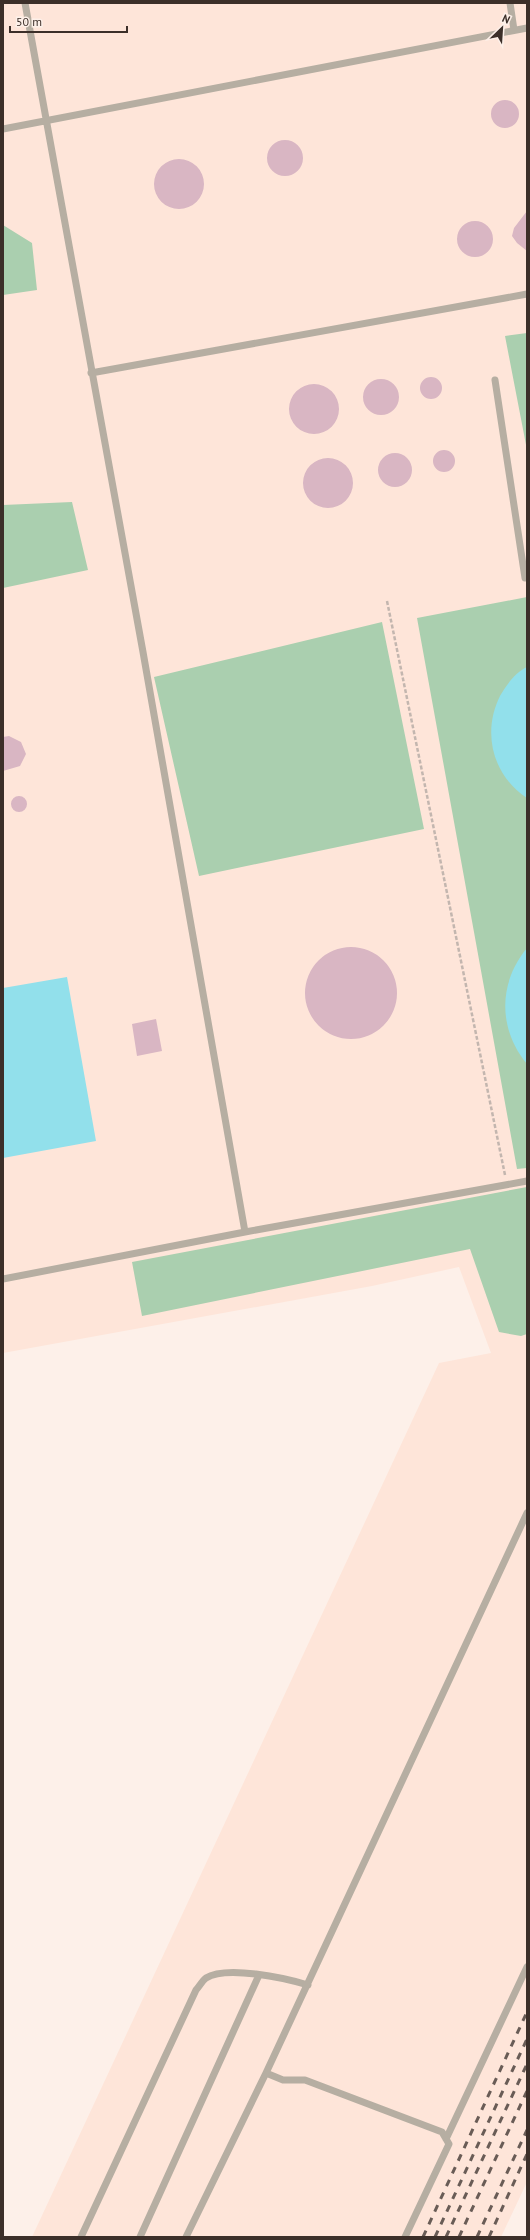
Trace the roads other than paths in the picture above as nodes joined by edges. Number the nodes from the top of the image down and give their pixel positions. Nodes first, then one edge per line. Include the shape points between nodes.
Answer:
1 (25, 3) edge
2 (510, 3) edge
3 (527, 28) edge
4 (514, 30) junction
5 (45, 121) junction
6 (3, 129) edge
7 (527, 294) edge
8 (91, 373) junction
9 (496, 380) dead end
10 (525, 578) dead end
11 (527, 1181) edge
12 (245, 1232) junction
13 (3, 1279) edge
14 (527, 1513) edge
15 (527, 1967) edge
16 (259, 1975) junction
17 (308, 1985) junction
18 (266, 2073) junction
19 (446, 2139) junction
20 (81, 2237) edge
21 (140, 2237) edge
22 (186, 2237) edge
23 (405, 2237) edge

1 - 5 lane
2 - 4 lane
3 - 4 lane
4 - 5 lane
5 - 6 lane
5 - 8 lane
7 - 8 lane
8 - 12 lane
9 - 10 lane
11 - 12 lane
12 - 13 lane
14 - 17 lane
15 - 19 lane
16 - 17 lane via 278,1976
16 - 20 lane via 231,1973 206,1978 196,1990
16 - 21 lane
17 - 18 lane
18 - 19 lane via 283,2080 305,2080 442,2132
18 - 22 lane
19 - 23 lane via 449,2144

